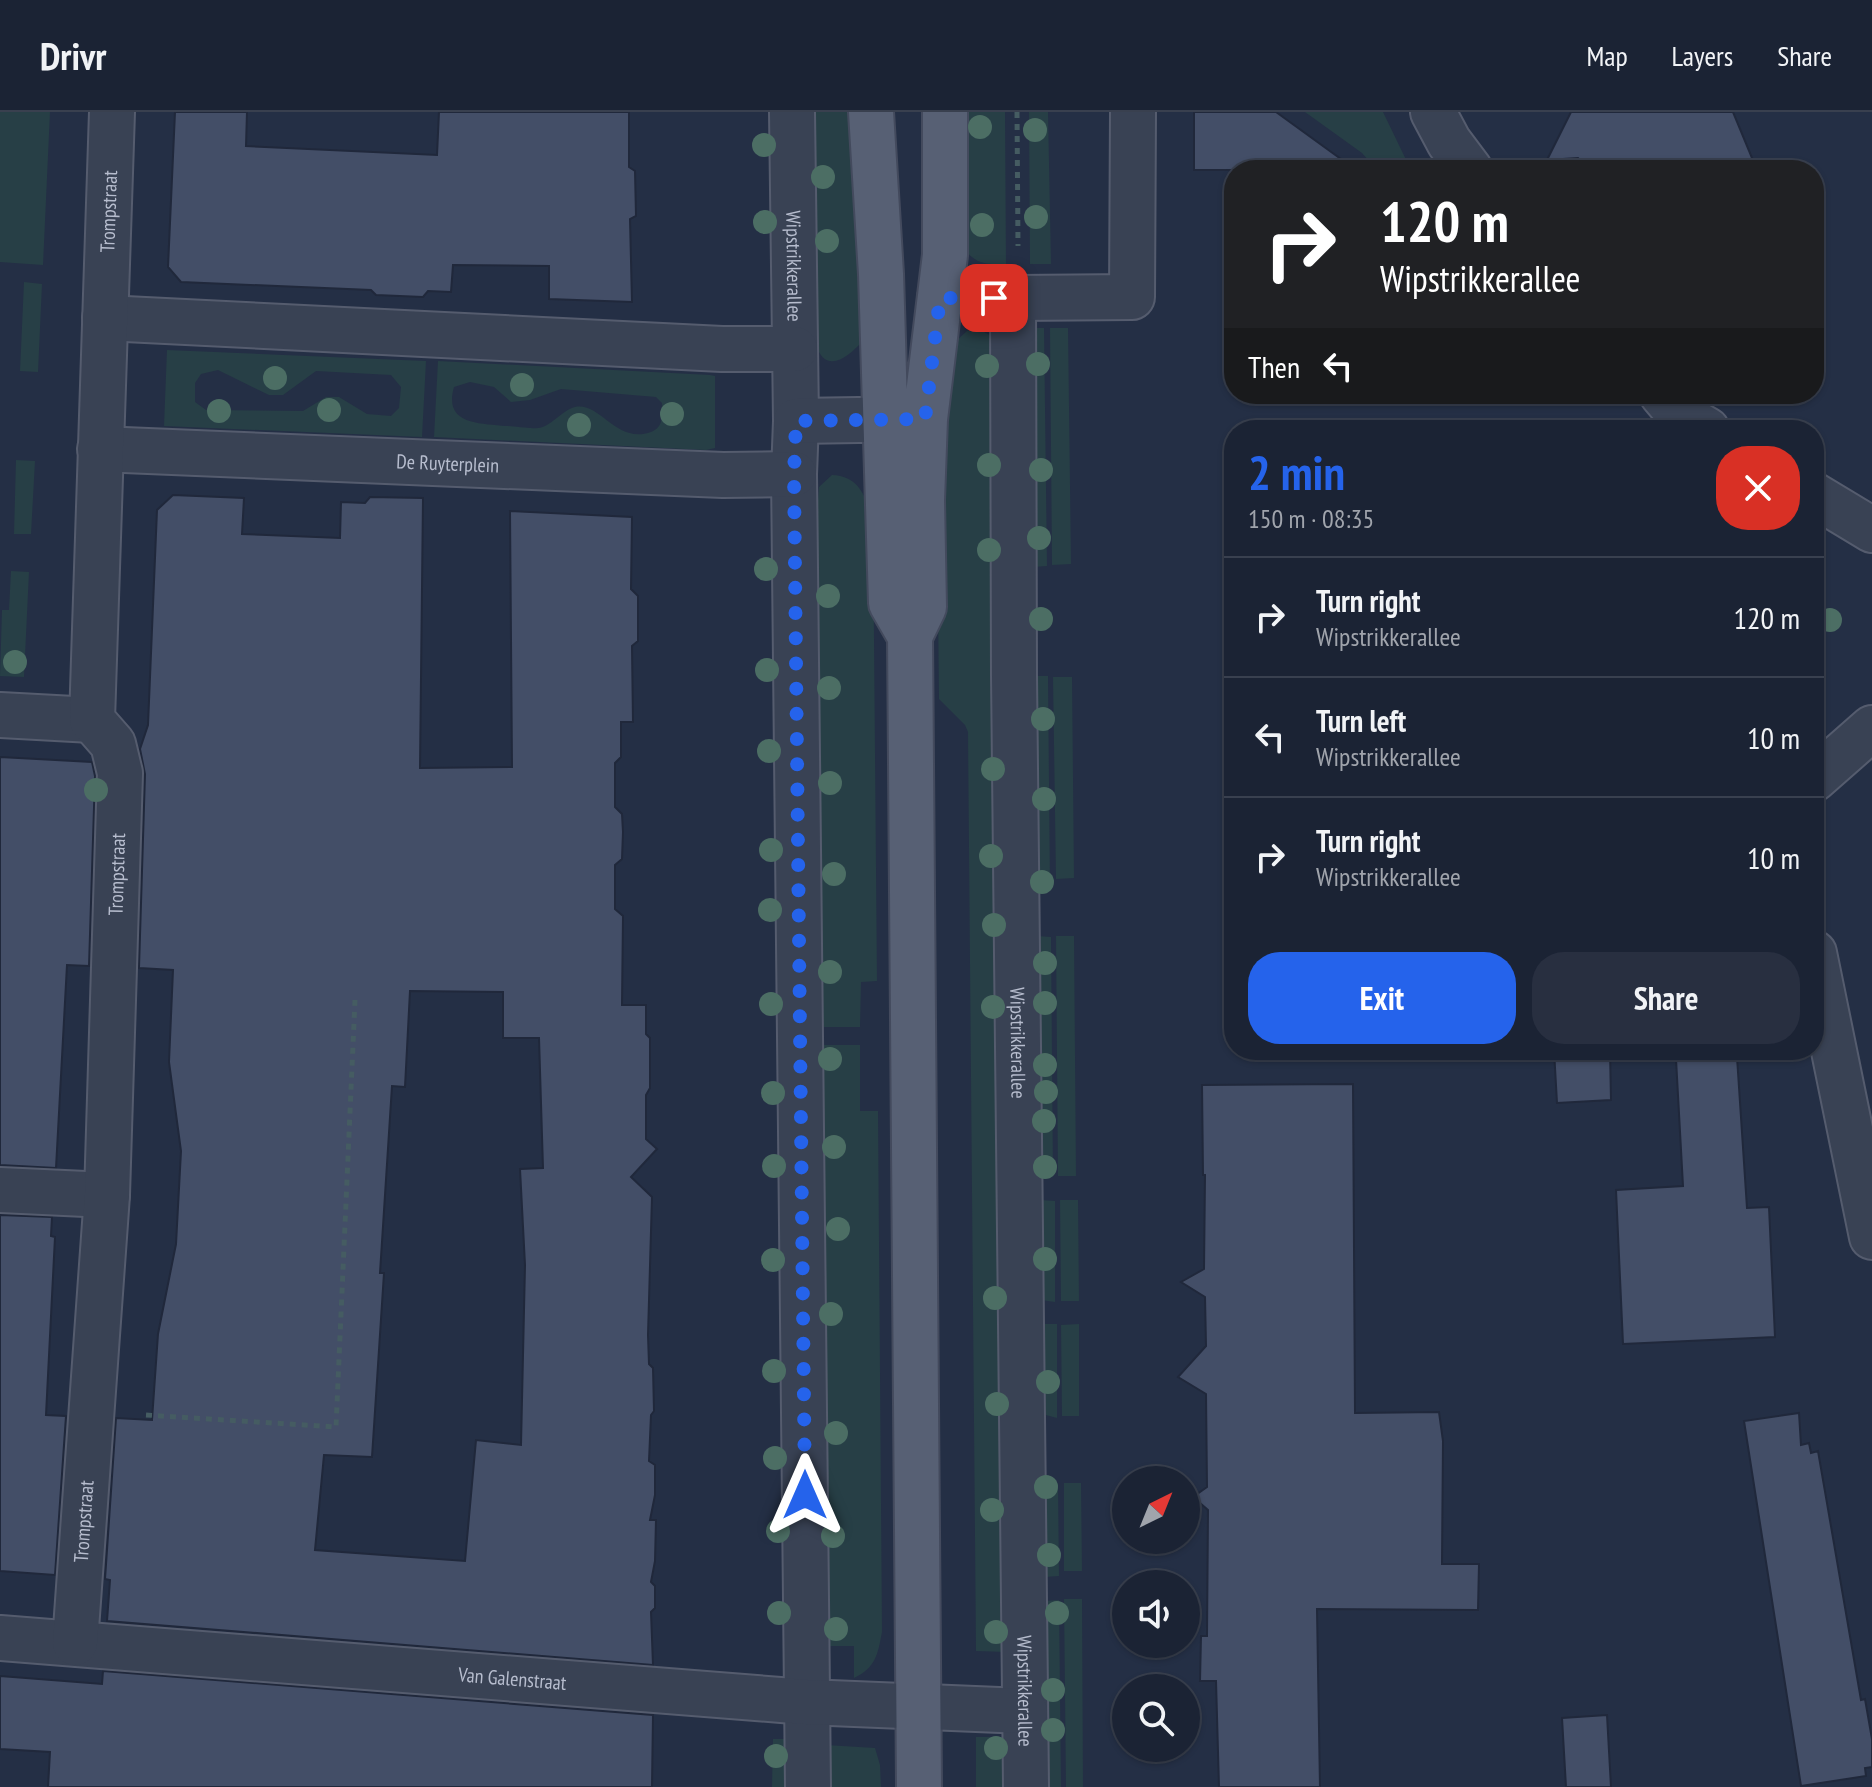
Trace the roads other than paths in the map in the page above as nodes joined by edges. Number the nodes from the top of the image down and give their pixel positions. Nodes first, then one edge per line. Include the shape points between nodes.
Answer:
1 (112, 112) edge
2 (792, 112) edge
3 (871, 112) edge
4 (945, 112) edge
5 (1133, 112) edge
6 (1433, 112) edge
7 (1462, 160) edge
8 (940, 298) junction
9 (1013, 298) junction
10 (105, 318) junction
11 (795, 349) junction
12 (1670, 404) edge
13 (906, 420) junction
14 (1690, 420) edge
15 (796, 421) junction
16 (100, 449) junction
17 (794, 474) junction
18 (1824, 501) edge
19 (1872, 530) edge
20 (0, 715) edge
21 (92, 720) junction
22 (1872, 728) edge
23 (1824, 770) edge
24 (1824, 1002) edge
25 (0, 1190) edge
26 (107, 1195) junction
27 (1872, 1237) edge
28 (0, 1638) edge
29 (75, 1643) junction
30 (806, 1702) junction
31 (919, 1707) junction
32 (1025, 1711) junction
33 (808, 1787) edge
34 (919, 1787) edge
35 (1026, 1787) edge

1 - 10 street, Trompstraat
2 - 11 street, Wipstrikkerallee
3 - 13 main road via 881,274
4 - 8 main road
5 - 9 street via 1132,297
6 - 7 street
8 - 9 street
8 - 13 main road
9 - 32 street, Wipstrikkerallee
10 - 11 street
10 - 16 street, Trompstraat
11 - 15 street, Wipstrikkerallee
12 - 14 street
13 - 15 street
13 - 31 main road via 891,603 910,636
15 - 17 street, Wipstrikkerallee
16 - 17 street, De Ruyterplein
16 - 21 street, Trompstraat
17 - 30 street, Wipstrikkerallee
18 - 19 street
20 - 21 street
21 - 26 street, Trompstraat via 113,744 120,773
22 - 23 street
24 - 27 street
25 - 26 street
26 - 29 street, Trompstraat
28 - 29 street, Van Galenstraat
29 - 30 street, Van Galenstraat
30 - 31 street, Van Galenstraat
30 - 33 street, Wipstrikkerallee
31 - 32 street, Van Galenstraat
31 - 34 main road
32 - 35 street, Wipstrikkerallee

